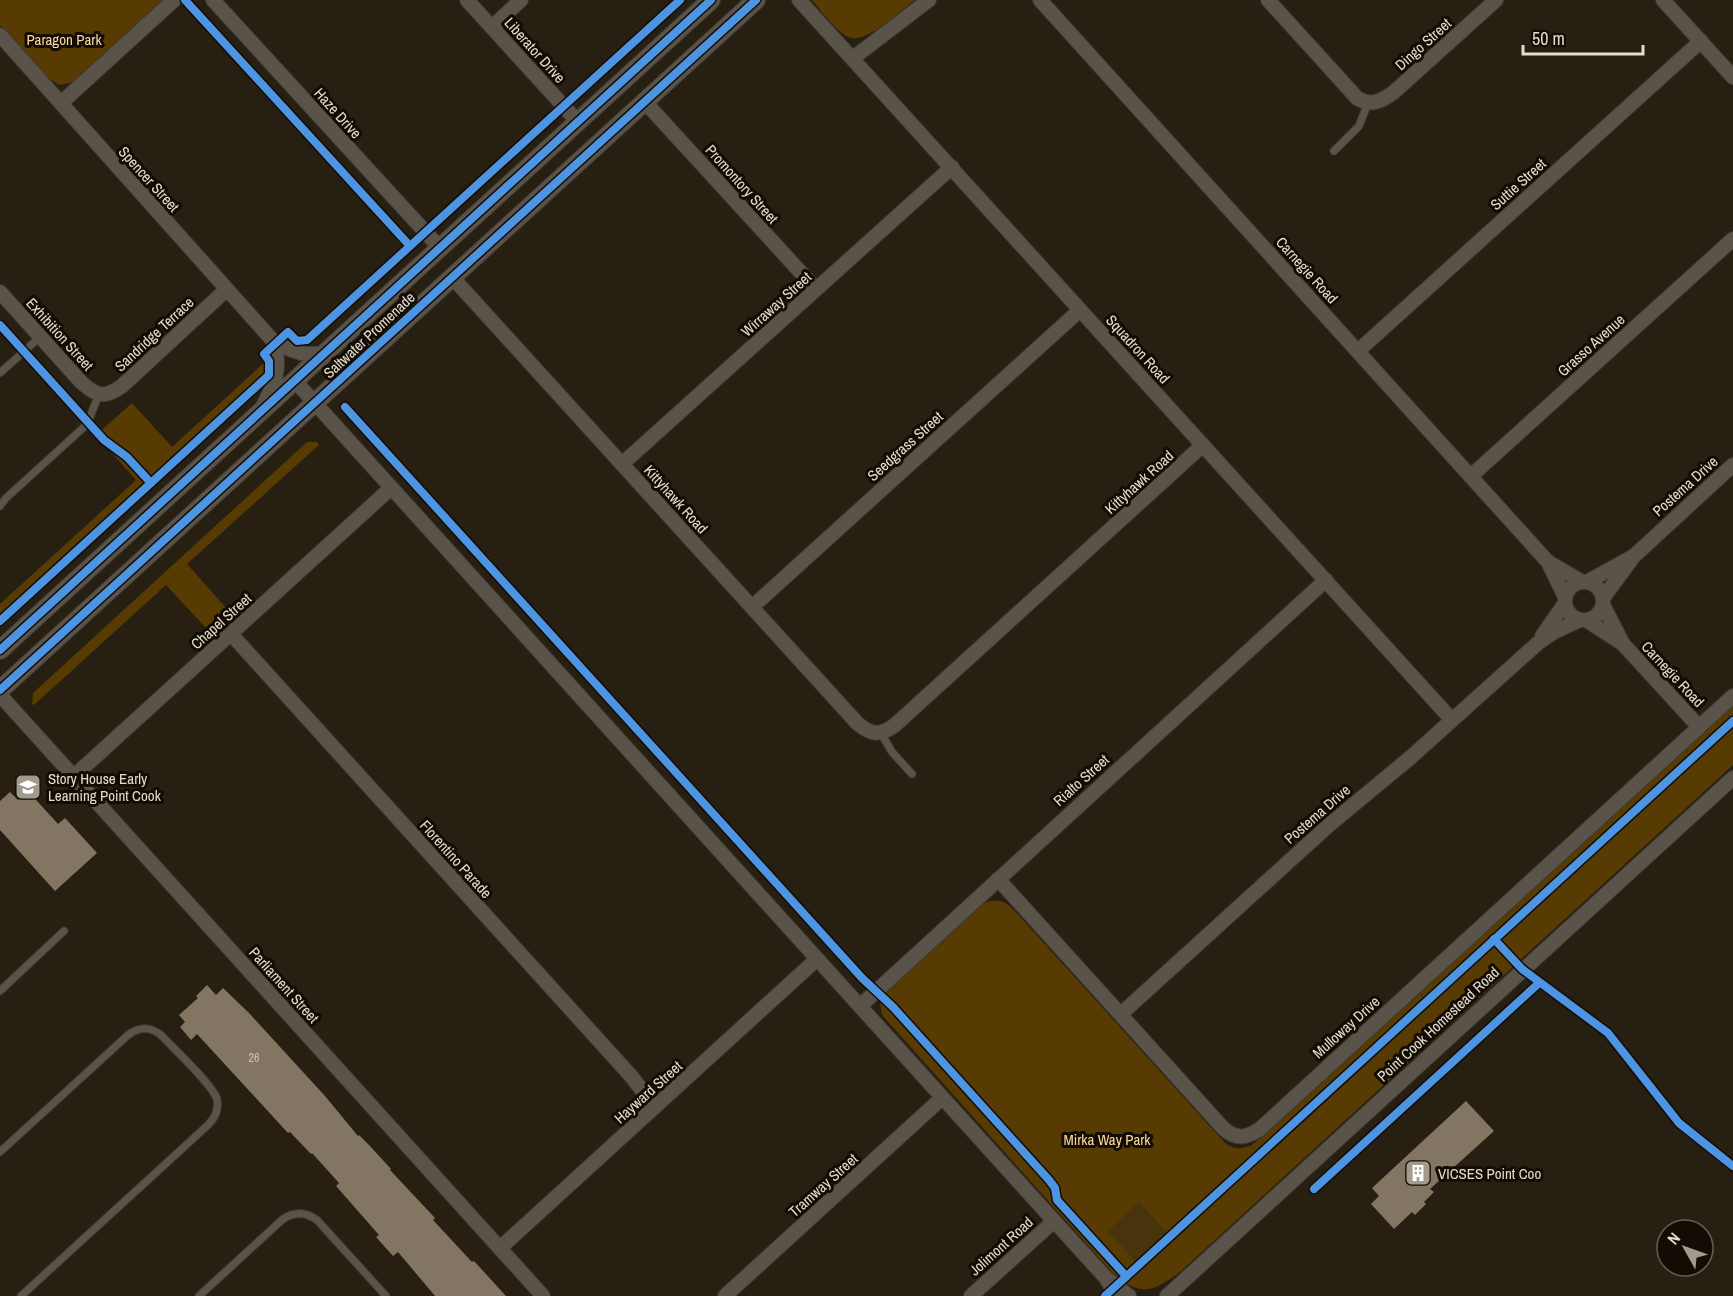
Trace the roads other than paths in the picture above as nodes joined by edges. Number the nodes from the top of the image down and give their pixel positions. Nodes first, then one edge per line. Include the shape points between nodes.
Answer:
1 (174, 0) edge
2 (213, 0) edge
3 (467, 0) edge
4 (521, 0) edge
5 (711, 0) edge
6 (756, 0) edge
7 (799, 0) edge
8 (929, 0) edge
9 (1040, 0) edge
10 (1268, 0) edge
11 (1496, 0) edge
12 (1663, 0) edge
13 (492, 27) junction
14 (0, 35) edge
15 (1701, 41) junction
16 (853, 58) junction
17 (1733, 77) edge
18 (644, 101) junction
19 (61, 103) junction
20 (1368, 103) junction
21 (578, 122) junction
22 (1334, 151) dead end
23 (952, 167) junction
24 (1733, 239) edge
25 (440, 248) junction
26 (452, 277) junction
27 (226, 290) junction
28 (816, 290) junction
29 (0, 292) edge
30 (1080, 310) junction
31 (40, 337) junction
32 (275, 343) junction
33 (1358, 351) junction
34 (325, 353) junction
35 (0, 373) edge
36 (295, 381) junction
37 (99, 394) junction
38 (314, 404) junction
39 (260, 412) junction
40 (1203, 445) junction
41 (622, 465) junction
42 (1733, 465) edge
43 (1471, 476) junction
44 (391, 489) junction
45 (0, 506) edge
46 (1634, 556) junction
47 (1548, 562) junction
48 (1326, 580) junction
49 (1584, 582) junction
50 (1565, 600) junction
51 (1603, 602) junction
52 (752, 607) junction
53 (1583, 620) junction
54 (231, 634) junction
55 (1538, 643) junction
56 (1623, 644) junction
57 (0, 650) edge
58 (0, 690) edge
59 (0, 695) edge
60 (1733, 696) edge
61 (1452, 720) junction
62 (1699, 727) junction
63 (881, 734) junction
64 (912, 774) dead end
65 (74, 777) junction
66 (1733, 778) edge
67 (998, 879) junction
68 (64, 931) dead end
69 (817, 959) junction
70 (0, 991) edge
71 (860, 1006) junction
72 (1121, 1014) junction
73 (942, 1098) junction
74 (656, 1107) junction
75 (0, 1152) edge
76 (1054, 1221) junction
77 (500, 1248) junction
78 (1106, 1278) junction
79 (21, 1296) edge
80 (199, 1296) edge
81 (386, 1296) edge
82 (543, 1296) edge
83 (725, 1296) edge
84 (971, 1296) edge
85 (1117, 1296) edge
86 (1129, 1296) edge
87 (1167, 1296) edge

1 - 19 street
2 - 25 street, Haze Drive
3 - 13 street, Liberator Drive
4 - 13 street
5 - 21 street, Saltwater Promenade
6 - 18 street, Saltwater Promenade
7 - 16 street, Squadron Road
8 - 16 street
9 - 33 street, Carnegie Road
10 - 20 street via 1346,88
11 - 20 street, Dingo Street via 1394,92
12 - 15 street
13 - 21 street, Liberator Drive
14 - 19 street, Spencer Street
15 - 17 street
15 - 33 street, Suttie Street
16 - 23 street, Squadron Road
18 - 26 street, Saltwater Promenade
18 - 28 street, Promontory Street
19 - 27 street, Spencer Street
20 - 22 lane via 1359,126
21 - 25 street, Saltwater Promenade
23 - 28 street, Wirraway Street
23 - 30 street, Squadron Road
24 - 43 street, Grasso Avenue
25 - 34 street, Saltwater Promenade
26 - 38 street, Saltwater Promenade
26 - 41 street, Kittyhawk Road
27 - 32 street, Spencer Street
27 - 37 street, Sandridge Terrace via 122,386
28 - 41 street, Wirraway Street
29 - 31 street, Exhibition Street
30 - 40 street, Squadron Road
30 - 52 street, Seedgrass Street
31 - 35 lane
31 - 37 street, Exhibition Street via 90,391
32 - 34 street, Spencer Street via 293,352
32 - 39 street via 279,366 273,389
33 - 43 street, Carnegie Road
34 - 36 street, Saltwater Promenade
36 - 38 street
36 - 39 street, Saltwater Promenade
37 - 45 lane via 83,428
38 - 44 street
38 - 58 street, Saltwater Promenade
39 - 57 street, Saltwater Promenade
40 - 48 street, Squadron Road
40 - 63 street, Kittyhawk Road
41 - 52 street, Kittyhawk Road
42 - 46 street, Postema Drive
43 - 47 street, Carnegie Road
44 - 54 street, Chapel Street
44 - 69 street
46 - 49 street, Postema Drive
46 - 51 street, Postema Drive
47 - 49 street, Carnegie Road
47 - 50 street, Carnegie Road
48 - 61 street, Squadron Road
48 - 67 street, Rialto Street
49 - 50 street via 1570,587
49 - 51 street via 1598,588
50 - 53 street via 1570,614
50 - 55 street, Postema Drive
51 - 53 street via 1595,616
51 - 56 street, Carnegie Road
52 - 63 street, Kittyhawk Road via 858,724 872,734
53 - 55 street, Postema Drive
53 - 56 street, Carnegie Road
54 - 65 street, Chapel Street
54 - 74 street, Florentino Parade
55 - 61 street, Postema Drive
56 - 62 street, Carnegie Road
59 - 65 street, Parliament Street
60 - 62 street, Mulloway Drive
61 - 72 street, Postema Drive via 1329,825
62 - 72 street, Mulloway Drive via 1248,1136 1229,1133
63 - 64 lane, Kittyhawk Road
65 - 77 street, Parliament Street
66 - 87 street, Point Cook Homestead Road
67 - 71 street, Rialto Street
67 - 72 street, Mulloway Drive
68 - 70 lane
69 - 71 street
69 - 74 street, Hayward Street
71 - 73 street
73 - 76 street
73 - 83 street, Tramway Street
74 - 77 street, Hayward Street
75 - 79 lane via 128,1035 143,1028 161,1035 217,1100 216,1113 208,1125
76 - 78 street
76 - 84 street, Jolimont Road
77 - 82 street, Parliament Street
78 - 85 street
78 - 86 street
80 - 81 lane via 283,1220 300,1213 317,1220

